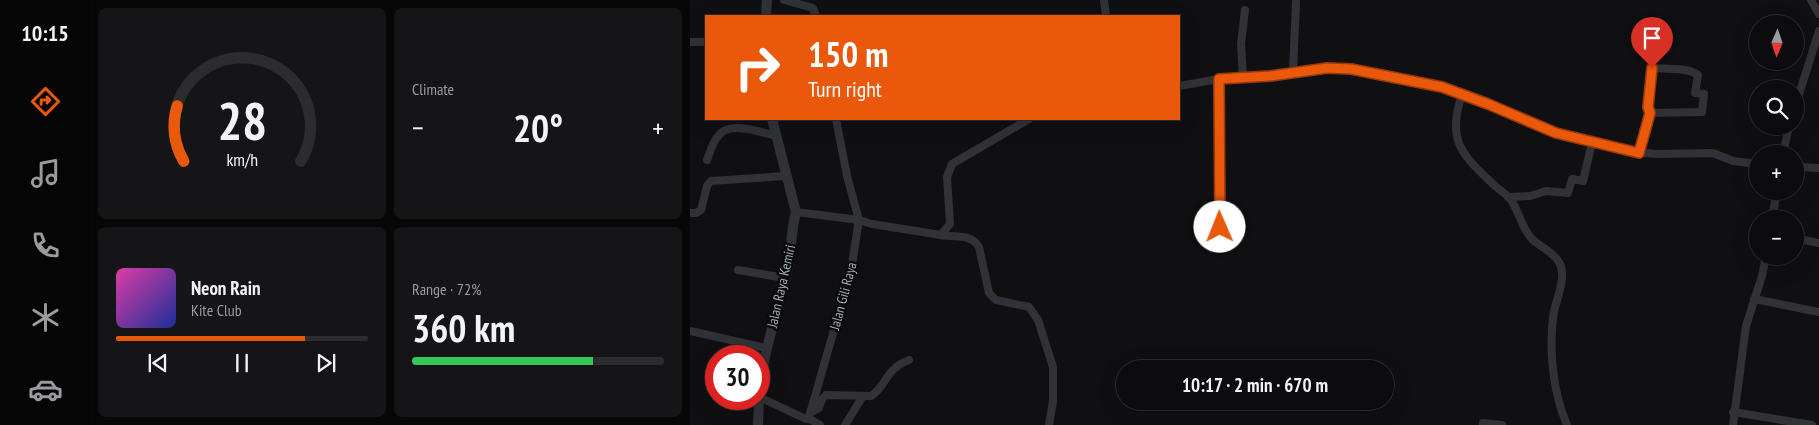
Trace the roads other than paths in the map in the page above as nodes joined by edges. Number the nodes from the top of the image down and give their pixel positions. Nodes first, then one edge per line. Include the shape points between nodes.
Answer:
1 (767, 0) edge
2 (784, 0) edge
3 (1104, 0) edge
4 (1811, 0) edge
5 (1296, 2) dead end
6 (813, 4) edge
7 (1245, 10) dead end
8 (1819, 14) edge
9 (766, 15) edge
10 (1106, 15) edge
11 (1819, 31) edge
12 (690, 42) edge
13 (705, 42) edge
14 (1293, 72) junction
15 (1243, 78) junction
16 (1219, 79) junction
17 (1804, 80) edge
18 (1180, 86) edge
19 (1462, 94) junction
20 (1650, 113) junction
21 (772, 120) edge
22 (836, 120) edge
23 (1027, 120) edge
24 (776, 136) junction
25 (1592, 142) junction
26 (1639, 153) junction
27 (707, 160) dead end
28 (1749, 163) edge
29 (1804, 167) edge
30 (1819, 168) edge
31 (786, 176) junction
32 (1508, 197) junction
33 (796, 212) junction
34 (690, 213) edge
35 (859, 220) junction
36 (1220, 227) dead end
37 (941, 235) junction
38 (1804, 240) edge
39 (1819, 243) edge
40 (1764, 265) edge
41 (738, 270) dead end
42 (785, 278) junction
43 (1754, 299) junction
44 (1819, 312) edge
45 (690, 331) edge
46 (753, 345) edge
47 (767, 345) edge
48 (909, 360) dead end
49 (863, 396) junction
50 (770, 401) edge
51 (759, 410) edge
52 (1733, 412) junction
53 (809, 416) junction
54 (758, 425) edge
55 (820, 425) edge
56 (845, 425) edge
57 (1049, 425) edge
58 (1483, 425) edge
59 (1502, 425) edge
60 (1566, 425) edge
61 (1733, 425) edge
62 (1812, 425) edge

1 - 9 street
2 - 6 street
3 - 10 street
4 - 8 street
5 - 14 street
7 - 15 street via 1241,44
11 - 17 street
12 - 13 street
14 - 15 street
14 - 19 street via 1351,69
15 - 16 street
16 - 18 street
16 - 36 street
19 - 25 street via 1556,133
19 - 32 street via 1455,121 1460,147
20 - 20 street via 1652,68 1698,75 1695,93 1704,94 1702,112
20 - 26 street
21 - 24 street, Jalan Raya Kemiri
22 - 35 street, Jalan Gili Raya
23 - 37 street via 952,164 947,177 950,224
24 - 27 street via 746,128 724,131 717,137
24 - 31 street, Jalan Raya Kemiri
25 - 26 street
25 - 32 street via 1583,181 1572,179 1568,193 1546,191
26 - 28 street via 1713,154
29 - 30 street
31 - 33 street, Jalan Raya Kemiri
31 - 34 street via 714,180 708,184 702,210
32 - 60 street via 1525,231 1552,254 1562,272 1553,316 1552,368
33 - 35 street
33 - 42 street, Jalan Raya Kemiri
35 - 37 street
35 - 53 street, Jalan Gili Raya via 852,264
37 - 57 street via 976,241 992,297 1028,307 1038,320 1053,367
38 - 39 street
40 - 43 street
41 - 42 street
42 - 47 street, Jalan Raya Kemiri
43 - 44 street
43 - 52 street via 1746,326
45 - 46 street
48 - 49 street via 891,370 875,393
49 - 53 street via 823,396 819,408
49 - 56 street
50 - 53 street
51 - 54 street, Jalan Raya Kemiri
52 - 61 street
52 - 62 street
53 - 55 street
58 - 59 street

